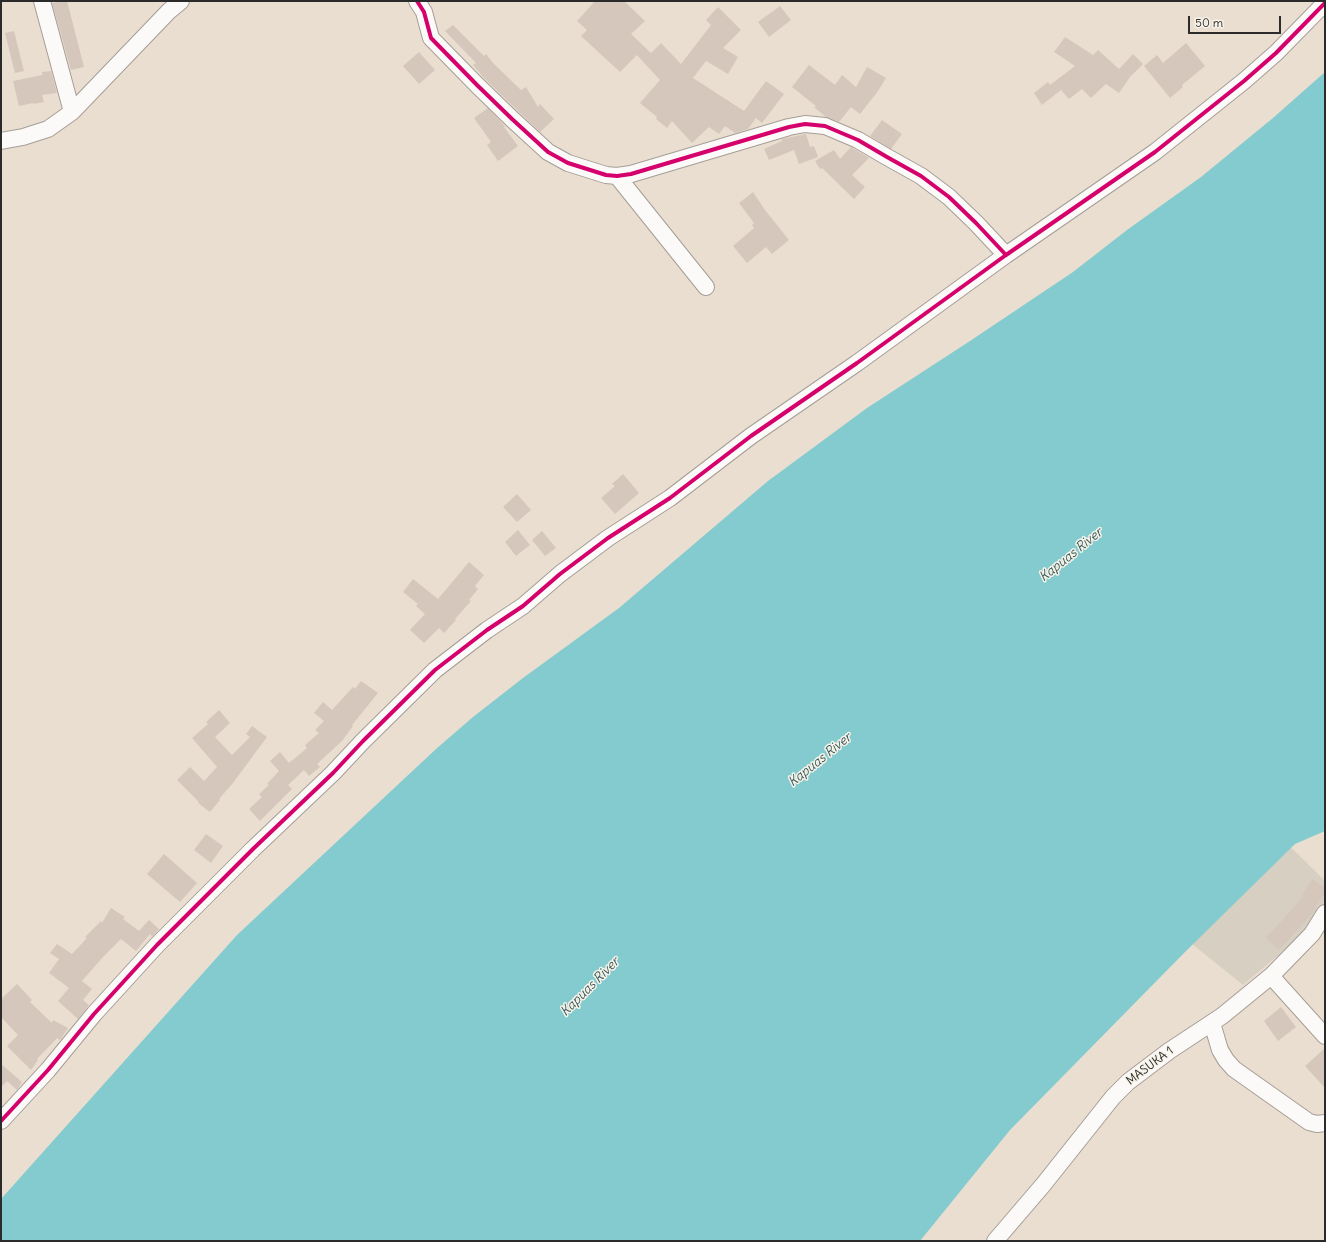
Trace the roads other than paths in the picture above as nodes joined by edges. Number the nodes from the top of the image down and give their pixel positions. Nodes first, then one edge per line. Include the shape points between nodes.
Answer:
1 (42, 1) edge
2 (181, 1) edge
3 (417, 1) edge
4 (1325, 3) edge
5 (72, 112) junction
6 (1, 141) edge
7 (617, 176) junction
8 (1006, 255) junction
9 (706, 287) dead end
10 (1325, 913) edge
11 (1271, 976) junction
12 (1206, 1027) junction
13 (1325, 1036) edge
14 (1, 1121) edge
15 (1325, 1123) edge
16 (995, 1241) edge

1 - 5 street
2 - 5 street
3 - 7 street via 424,12 431,38 548,152 581,168
4 - 8 street via 1276,53 1155,152
5 - 6 street via 48,129
7 - 8 street via 652,169 789,127 804,124 825,126 858,140 921,176 949,196
7 - 9 street
8 - 14 street via 751,436 670,498 608,538 523,606 435,670 157,945
10 - 11 street, MASUKA 1 via 1312,934
11 - 12 street, MASUKA 1
11 - 13 street
12 - 15 street via 1234,1069 1309,1122
12 - 16 street, MASUKA 1 via 1169,1051 1128,1082 1113,1097

